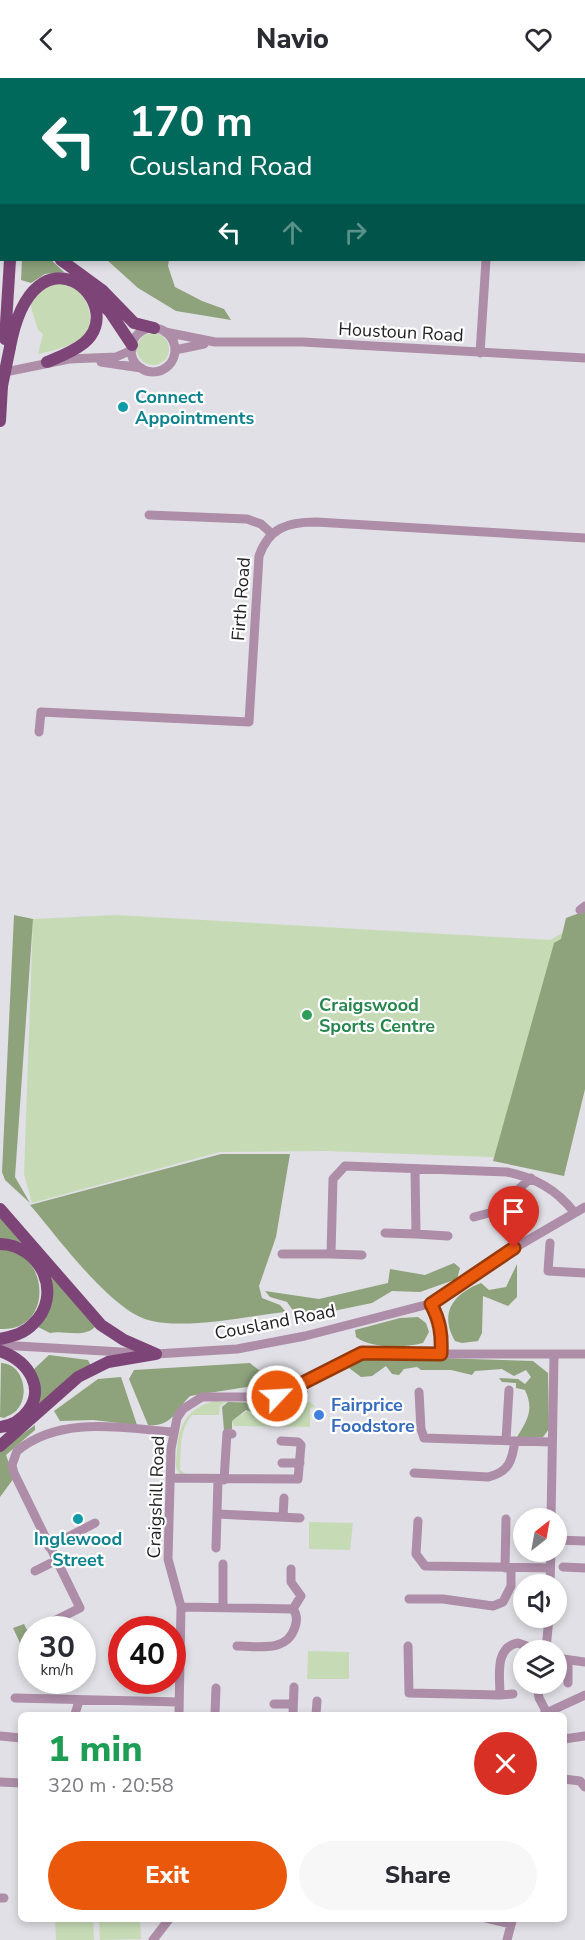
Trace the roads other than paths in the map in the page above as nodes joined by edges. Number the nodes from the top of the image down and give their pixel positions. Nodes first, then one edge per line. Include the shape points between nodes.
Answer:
1 (10, 261) edge
2 (62, 261) edge
3 (486, 261) edge
4 (89, 293) junction
5 (160, 330) junction
6 (215, 342) junction
7 (7, 347) junction
8 (132, 347) junction
9 (175, 350) junction
10 (480, 353) junction
11 (585, 357) edge
12 (84, 358) junction
13 (46, 362) junction
14 (143, 369) junction
15 (0, 373) edge
16 (1, 407) edge
17 (0, 421) edge
18 (149, 515) dead end
19 (271, 533) junction
20 (585, 538) edge
21 (39, 732) dead end
22 (415, 1169) junction
23 (531, 1178) junction
24 (585, 1207) edge
25 (0, 1209) edge
26 (574, 1212) junction
27 (474, 1217) dead end
28 (385, 1233) dead end
29 (416, 1234) junction
30 (448, 1236) dead end
31 (550, 1243) dead end
32 (0, 1244) edge
33 (282, 1254) dead end
34 (331, 1254) junction
35 (362, 1256) dead end
36 (548, 1271) junction
37 (585, 1273) edge
38 (547, 1283) dead end
39 (431, 1304) junction
40 (0, 1340) edge
41 (0, 1345) edge
42 (0, 1351) edge
43 (156, 1354) junction
44 (441, 1354) junction
45 (585, 1354) edge
46 (554, 1356) junction
47 (509, 1390) dead end
48 (419, 1392) dead end
49 (0, 1427) edge
50 (173, 1432) junction
51 (232, 1434) dead end
52 (281, 1441) dead end
53 (510, 1441) junction
54 (551, 1442) junction
55 (0, 1446) edge
56 (282, 1463) dead end
57 (300, 1463) junction
58 (414, 1473) dead end
59 (170, 1478) junction
60 (221, 1480) junction
61 (284, 1498) dead end
62 (551, 1508) edge
63 (217, 1514) junction
64 (283, 1517) junction
65 (300, 1518) dead end
66 (506, 1519) dead end
67 (418, 1521) dead end
68 (95, 1523) dead end
69 (205, 1533) dead end
70 (216, 1534) junction
71 (567, 1540) edge
72 (585, 1541) edge
73 (49, 1547) junction
74 (216, 1548) dead end
75 (55, 1561) junction
76 (550, 1562) edge
77 (223, 1564) dead end
78 (563, 1567) dead end
79 (508, 1568) junction
80 (550, 1568) junction
81 (585, 1568) edge
82 (291, 1569) dead end
83 (35, 1571) dead end
84 (550, 1574) edge
85 (409, 1599) dead end
86 (181, 1607) junction
87 (223, 1607) junction
88 (293, 1608) junction
89 (64, 1616) edge
90 (513, 1645) edge
91 (237, 1646) dead end
92 (408, 1646) dead end
93 (568, 1661) joint
94 (585, 1662) edge
95 (568, 1683) dead end
96 (294, 1687) dead end
97 (216, 1688) dead end
98 (513, 1694) dead end
99 (538, 1694) edge
100 (500, 1695) junction
101 (585, 1695) edge
102 (15, 1698) dead end
103 (79, 1701) junction
104 (317, 1701) dead end
105 (179, 1702) junction
106 (273, 1704) dead end
107 (293, 1709) edge
108 (76, 1712) edge
109 (179, 1712) edge
110 (215, 1712) edge
111 (316, 1712) edge
112 (544, 1712) edge
113 (549, 1712) edge
114 (0, 1736) edge
115 (585, 1736) edge
116 (18, 1738) edge
117 (567, 1739) edge
118 (567, 1779) edge
119 (0, 1782) edge
120 (18, 1783) edge
121 (585, 1786) edge
122 (167, 1922) edge
123 (512, 1922) edge
124 (153, 1940) edge
125 (507, 1940) edge

1 - 7 main road
2 - 5 main road via 102,290 134,323
3 - 10 street
4 - 7 main road via 65,278 42,282 21,306
4 - 8 main road via 110,312
4 - 13 main road via 96,313 91,334 84,343
5 - 6 street, Houstoun Road
5 - 8 street via 142,331
5 - 9 street via 172,340
6 - 9 street, Houstoun Road
6 - 10 street, Houstoun Road via 303,342
7 - 16 main road, bridge
8 - 12 street via 116,357
8 - 14 street via 135,361
9 - 14 street via 171,363 164,369
10 - 11 street, Houstoun Road
12 - 13 street
12 - 14 street
13 - 15 street
16 - 17 main road
18 - 19 street via 247,519
19 - 20 street via 290,523 302,522
19 - 21 street, Firth Road via 259,556 249,722 41,712
22 - 23 street via 493,1171
22 - 29 street
22 - 34 street via 345,1167 336,1172
23 - 26 street via 563,1198
23 - 27 street via 493,1212
24 - 26 street
25 - 43 main road via 101,1324 124,1340
26 - 39 street
28 - 29 street
29 - 30 street
31 - 36 street
32 - 40 main road via 29,1252 47,1285 46,1302 34,1323 25,1331
33 - 34 street
34 - 35 street
36 - 37 street
36 - 38 street
39 - 43 street, Cousland Road via 251,1347
39 - 44 street via 442,1332
41 - 43 street, Cousland Road
42 - 49 main road via 26,1367 35,1393 32,1406 20,1420
43 - 55 main road via 108,1362 78,1377
44 - 46 street, Craigshill Road
44 - 50 street, Craigshill Road via 362,1353 277,1396 202,1397 183,1409
45 - 46 street, Craigshill Road
46 - 54 street
47 - 53 street
48 - 53 street via 424,1438
50 - 59 street, Craigshill Road
50 - 73 street via 86,1425 56,1431 17,1451 12,1465 14,1473
51 - 60 street via 227,1433
52 - 57 street via 301,1445
53 - 54 street
53 - 58 street via 510,1464 488,1478
54 - 62 street
56 - 57 street
57 - 60 street via 300,1476 293,1481
59 - 60 street
59 - 86 street, Craigshill Road via 168,1559
60 - 63 street
61 - 64 street
63 - 64 street
63 - 70 street
64 - 65 street
66 - 79 street
67 - 79 street via 416,1554 425,1566
68 - 73 street
69 - 70 street
70 - 74 street
71 - 72 street
73 - 75 street
75 - 83 street
75 - 89 street via 80,1608
76 - 80 street
77 - 87 street
78 - 81 street
79 - 80 street
79 - 85 street via 511,1586 503,1602 493,1606
80 - 84 street
82 - 88 street via 291,1582 301,1596
86 - 87 street
86 - 105 street, Craigshill Road
87 - 88 street
88 - 91 street via 296,1623 286,1642 277,1647
90 - 100 street via 501,1656
92 - 100 street via 407,1693
93 - 94 street
93 - 95 street
96 - 107 street
97 - 110 street
98 - 100 street
99 - 112 street
101 - 113 street
102 - 103 street
103 - 105 street
103 - 108 street
104 - 111 street
105 - 109 street, Craigshill Road
106 - 107 street
114 - 116 street
115 - 117 street
118 - 121 street
119 - 120 street
122 - 124 street
123 - 125 street

